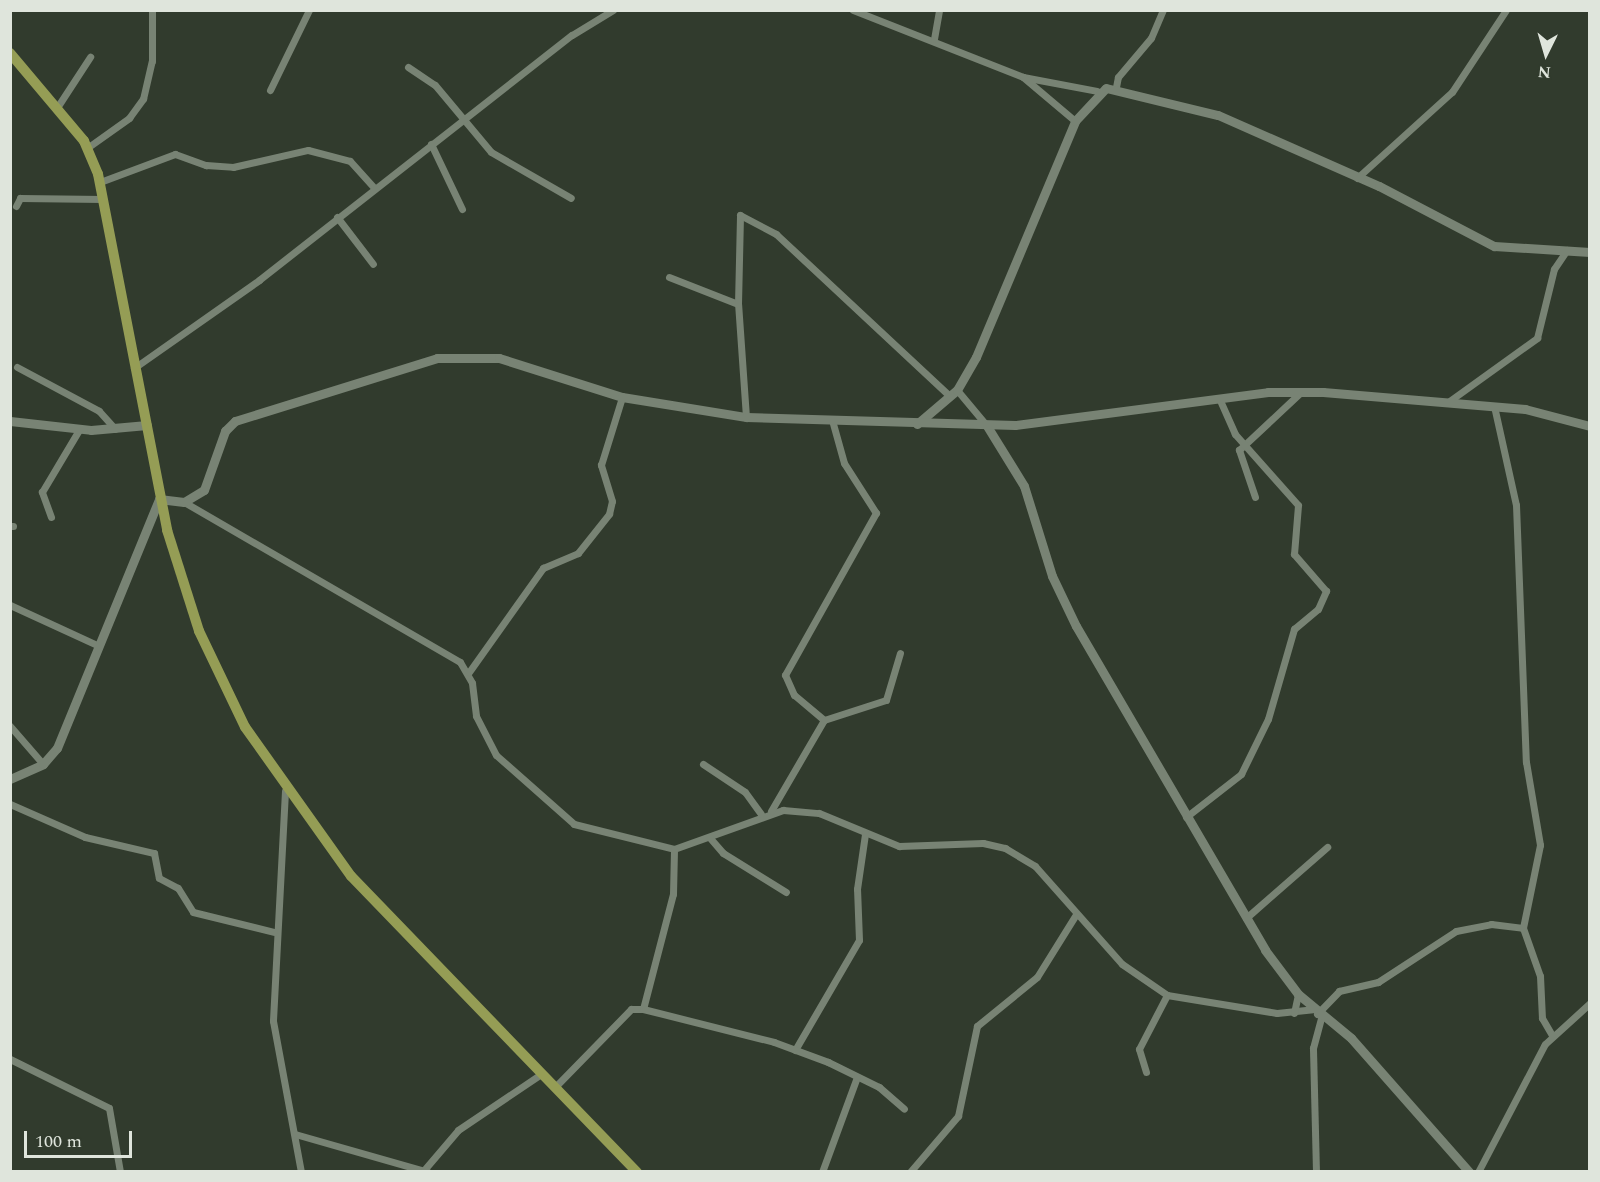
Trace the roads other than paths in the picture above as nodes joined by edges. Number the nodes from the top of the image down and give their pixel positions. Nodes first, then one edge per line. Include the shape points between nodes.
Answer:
1 (152, 10) edge
2 (309, 10) edge
3 (612, 10) edge
4 (853, 10) edge
5 (939, 10) edge
6 (1163, 10) edge
7 (1506, 10) edge
8 (934, 39) junction
9 (10, 53) edge
10 (90, 57) dead end
11 (408, 67) dead end
12 (1023, 77) junction
13 (1116, 87) junction
14 (270, 90) dead end
15 (1097, 91) junction
16 (58, 106) junction
17 (461, 120) junction
18 (1075, 121) junction
19 (431, 144) junction
20 (87, 148) junction
21 (1357, 178) junction
22 (100, 182) junction
23 (374, 188) junction
24 (571, 198) dead end
25 (103, 199) junction
26 (16, 206) dead end
27 (462, 209) dead end
28 (337, 217) junction
29 (1568, 249) junction
30 (1590, 252) edge
31 (373, 264) dead end
32 (669, 277) dead end
33 (738, 304) junction
34 (17, 367) dead end
35 (134, 369) junction
36 (1301, 392) junction
37 (953, 393) junction
38 (622, 397) junction
39 (1219, 398) junction
40 (1448, 402) junction
41 (1494, 406) junction
42 (746, 417) junction
43 (832, 420) junction
44 (10, 421) edge
45 (918, 424) junction
46 (147, 425) junction
47 (987, 426) junction
48 (1590, 426) edge
49 (115, 429) junction
50 (79, 430) junction
51 (1243, 443) junction
52 (1255, 497) dead end
53 (159, 499) junction
54 (184, 502) junction
55 (51, 517) dead end
56 (10, 605) edge
57 (97, 645) junction
58 (900, 653) dead end
59 (469, 672) junction
60 (824, 720) junction
61 (10, 726) edge
62 (43, 764) junction
63 (703, 764) dead end
64 (10, 779) edge
65 (285, 791) junction
66 (10, 804) edge
67 (771, 811) junction
68 (761, 814) junction
69 (1186, 817) junction
70 (865, 834) junction
71 (710, 838) junction
72 (1327, 847) dead end
73 (674, 849) junction
74 (786, 892) dead end
75 (1075, 916) junction
76 (1246, 918) junction
77 (1523, 928) junction
78 (274, 932) junction
79 (1298, 994) junction
80 (1167, 995) junction
81 (1590, 1003) edge
82 (643, 1009) junction
83 (1294, 1013) junction
84 (1317, 1014) junction
85 (1552, 1035) junction
86 (795, 1050) junction
87 (10, 1059) edge
88 (1146, 1072) dead end
89 (541, 1074) junction
90 (857, 1077) junction
91 (555, 1087) junction
92 (904, 1108) dead end
93 (295, 1134) junction
94 (426, 1171) edge
95 (120, 1172) edge
96 (301, 1172) edge
97 (637, 1172) edge
98 (822, 1172) edge
99 (910, 1172) edge
100 (1316, 1172) edge
101 (1469, 1172) edge
102 (1478, 1172) edge

1 - 20 street via 152,62 143,99 129,118
2 - 14 street
3 - 17 street
4 - 8 street
5 - 8 street
6 - 13 street via 1151,38 1118,77
7 - 21 street via 1452,92
8 - 12 street
9 - 16 main road
10 - 16 street
11 - 17 street via 435,85
12 - 15 street
12 - 18 street
13 - 15 street
13 - 21 street via 1218,115
15 - 18 street
16 - 20 main road
17 - 19 street
17 - 24 street via 507,163
18 - 37 street via 999,311
19 - 23 street
19 - 27 street
20 - 22 main road
21 - 29 street via 1494,246
22 - 23 street via 175,154 206,165 233,167 308,150 350,161
22 - 25 main road
23 - 28 street
25 - 26 street via 20,198
25 - 35 main road
28 - 31 street
28 - 35 street
29 - 30 street
29 - 40 street via 1554,269 1537,338
32 - 33 street
33 - 37 street via 740,215 776,234
33 - 42 street
34 - 49 street via 99,411
35 - 46 main road
36 - 39 street
36 - 40 street
36 - 51 street
37 - 45 street
37 - 47 street
38 - 42 street
38 - 54 street via 499,358 437,358 235,421 225,431 204,490
38 - 59 street via 601,465 612,501 609,514 578,553 543,568
39 - 47 street
39 - 51 street
40 - 41 street
41 - 48 street
41 - 77 street via 1516,505 1526,762 1540,845
42 - 43 street
43 - 45 street
43 - 60 street via 844,463 876,513 785,675 794,695
44 - 50 street
45 - 47 street
46 - 49 street
46 - 53 main road
47 - 69 street via 1024,486 1052,576 1076,626
49 - 50 street
50 - 55 street via 42,492
51 - 52 street via 1240,458
51 - 69 street via 1298,506 1293,554 1326,591 1318,609 1294,629 1268,719 1241,774
53 - 54 street
53 - 57 street
53 - 65 main road via 187,598 223,685
54 - 59 street via 447,652
56 - 57 street
57 - 62 street via 64,735
58 - 60 street via 892,693 882,704
59 - 73 street via 476,717 496,755 550,808 574,824
60 - 67 street
61 - 62 street
62 - 64 street
63 - 68 street via 745,792
65 - 78 street
65 - 89 main road via 351,876
66 - 78 street via 84,837 154,854 159,878 178,888 193,912
67 - 68 street
67 - 70 street via 819,813
68 - 71 street
69 - 76 street
70 - 75 street via 899,846 983,843 1005,849 1035,866
70 - 86 street via 857,889 859,940 840,980
71 - 73 street
71 - 74 street via 723,853
72 - 76 street
73 - 82 street via 673,894
75 - 80 street via 1122,964
75 - 99 street via 1037,976 977,1026 958,1116
76 - 79 street
77 - 84 street via 1491,924 1456,931 1378,982 1339,991
77 - 85 street via 1540,976 1542,1018
78 - 93 street via 273,1021
79 - 83 street
79 - 84 street
80 - 83 street
80 - 88 street via 1138,1049
81 - 85 street
82 - 86 street
82 - 91 street via 631,1009
83 - 84 street
84 - 100 street via 1313,1048
84 - 101 street via 1351,1038
85 - 102 street
86 - 90 street
87 - 95 street via 109,1108
89 - 91 main road
89 - 94 street via 458,1130
90 - 92 street
90 - 98 street
91 - 97 main road
93 - 94 street
93 - 96 street

